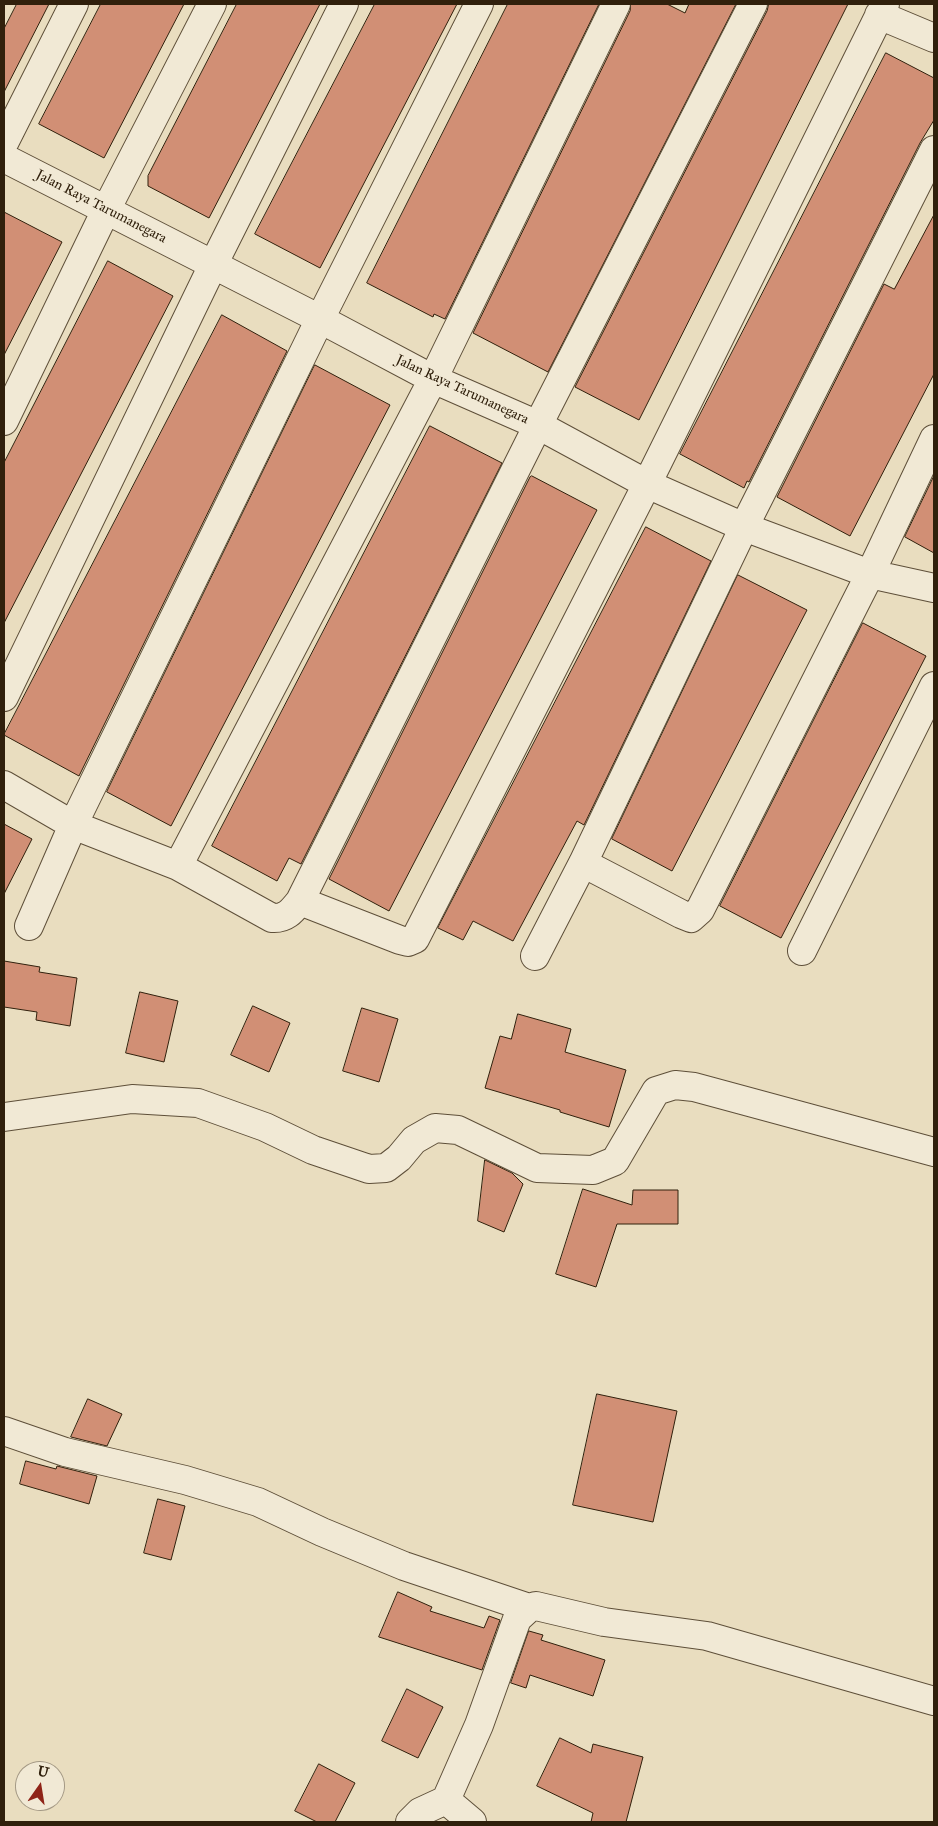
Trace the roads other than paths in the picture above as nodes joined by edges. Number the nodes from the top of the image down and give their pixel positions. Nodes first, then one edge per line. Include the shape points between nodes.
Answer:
1 (74, 4) edge
2 (212, 4) edge
3 (344, 4) edge
4 (478, 4) edge
5 (616, 4) edge
6 (753, 4) edge
7 (882, 9) edge
8 (934, 38) edge
9 (4, 142) edge
10 (934, 150) edge
11 (4, 158) edge
12 (106, 210) junction
13 (213, 265) junction
14 (320, 319) junction
15 (432, 379) junction
16 (4, 421) edge
17 (538, 425) junction
18 (934, 439) edge
19 (647, 484) junction
20 (744, 527) junction
21 (870, 574) junction
22 (934, 588) edge
23 (934, 686) edge
24 (4, 697) edge
25 (4, 785) edge
26 (73, 825) junction
27 (583, 864) junction
28 (178, 866) junction
29 (300, 901) junction
30 (29, 926) dead end
31 (802, 951) dead end
32 (535, 956) dead end
33 (4, 1117) edge
34 (934, 1152) edge
35 (4, 1432) edge
36 (529, 1608) junction
37 (934, 1701) edge
38 (446, 1800) junction
39 (410, 1822) edge
40 (472, 1822) edge

1 - 9 street
2 - 12 street
3 - 13 street
4 - 14 street
5 - 15 street
6 - 17 street
7 - 8 street
7 - 19 street
10 - 20 street
11 - 12 street, Jalan Raya Tarumanegara
12 - 13 street, Jalan Raya Tarumanegara
12 - 16 street
13 - 14 street, Jalan Raya Tarumanegara
13 - 24 street
14 - 15 street, Jalan Raya Tarumanegara
14 - 26 street
15 - 17 street, Jalan Raya Tarumanegara
15 - 28 street
17 - 19 street, Jalan Raya Tarumanegara
17 - 29 street
18 - 21 street
19 - 20 street, Jalan Raya Tarumanegara
19 - 29 street via 415,938 408,942 400,940
20 - 21 street, Jalan Raya Tarumanegara
20 - 27 street
21 - 22 street, Jalan Raya Tarumanegara
21 - 27 street via 700,910 691,918
23 - 31 street
25 - 26 street
26 - 28 street
26 - 30 street
27 - 32 street
28 - 29 street via 272,918 286,916
33 - 34 street via 132,1099 198,1103 369,1169 386,1168 414,1140 435,1128 458,1130 538,1168 593,1170 615,1161 656,1090 675,1085 694,1087
35 - 36 street via 65,1452 184,1480 258,1502 404,1566
36 - 37 street via 536,1606 604,1622 707,1636
36 - 38 street via 517,1619 479,1725
38 - 39 street via 420,1812
38 - 40 street

